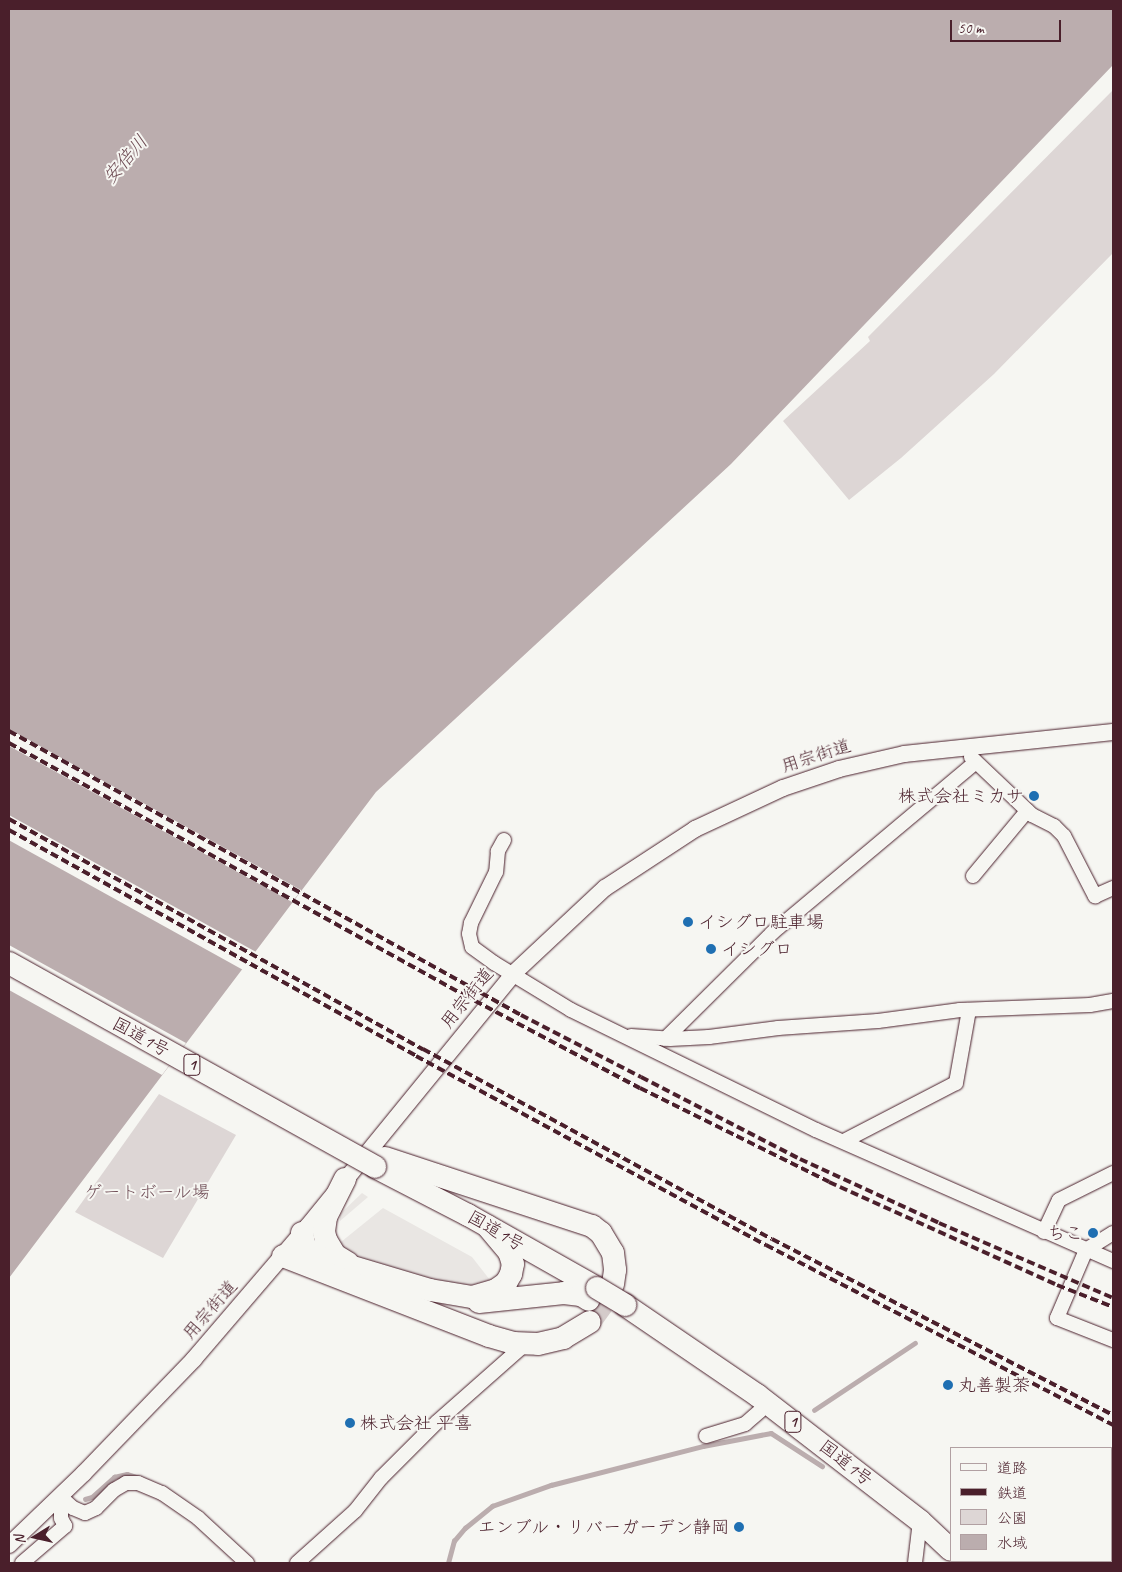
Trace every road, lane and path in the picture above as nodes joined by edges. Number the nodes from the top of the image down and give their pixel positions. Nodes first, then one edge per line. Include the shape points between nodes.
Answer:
1 (1113, 732) edge
2 (962, 747) junction
3 (976, 762) junction
4 (1027, 810) junction
5 (504, 840) dead end
6 (973, 876) dead end
7 (1113, 888) edge
8 (9, 963) edge
9 (513, 974) junction
10 (1113, 1001) edge
11 (968, 1010) junction
12 (624, 1036) junction
13 (665, 1038) junction
14 (844, 1141) junction
15 (380, 1162) junction
16 (1113, 1172) edge
17 (345, 1179) junction
18 (487, 1226) junction
19 (1044, 1232) junction
20 (302, 1233) junction
21 (1113, 1233) edge
22 (1086, 1250) junction
23 (283, 1256) junction
24 (1113, 1261) edge
25 (364, 1271) junction
26 (600, 1290) junction
27 (435, 1291) junction
28 (620, 1310) junction
29 (590, 1322) tunnel mouth
30 (1113, 1340) edge
31 (524, 1344) junction
32 (760, 1410) junction
33 (706, 1436) dead end
34 (833, 1452) junction
35 (61, 1497) junction
36 (920, 1521) junction
37 (9, 1545) edge
38 (950, 1549) edge
39 (22, 1563) edge
40 (247, 1563) edge
41 (296, 1563) edge
42 (915, 1563) edge

1 - 2 street, 用宗街道
2 - 3 street
2 - 9 street, 用宗街道 via 904,754 839,769 782,788 695,828 605,888
3 - 4 street
3 - 13 street via 772,933
4 - 6 street
4 - 7 street via 1064,836 1095,896
5 - 9 street via 498,851 496,872 471,923 469,934 472,947
8 - 15 highway, 国道1号 / 1, bridge via 320,1136
9 - 12 street via 570,1010
9 - 17 street, 用宗街道
10 - 11 street via 1090,1005
11 - 13 street via 709,1037
11 - 14 street via 956,1083
12 - 13 street
12 - 14 street
14 - 19 street
15 - 18 highway, 国道1号 / 1
15 - 26 highway via 592,1226 601,1233 613,1253 615,1270
16 - 19 street via 1059,1200
17 - 20 street, 用宗街道
17 - 25 highway via 326,1217 326,1240 334,1255
18 - 26 highway, 国道1号 / 1
18 - 27 highway via 509,1252 513,1264 506,1283 496,1290 472,1297
19 - 22 street
20 - 23 street, 用宗街道
20 - 25 highway via 305,1247 316,1256
21 - 22 street
22 - 24 street
22 - 30 street via 1057,1318
23 - 31 highway via 489,1336
23 - 35 street, 用宗街道 via 194,1359
25 - 27 highway
26 - 27 highway via 581,1295 564,1293 477,1302
26 - 28 highway, 国道1号 / 1, bridge
28 - 32 highway
28 - 34 highway, 国道1号 / 1 via 718,1366
29 - 31 highway via 563,1338
31 - 41 street via 437,1422 381,1478 355,1511
32 - 33 street via 745,1424
32 - 34 highway
34 - 36 highway, 国道1号 / 1
35 - 37 street, 用宗街道
35 - 39 street via 61,1518 65,1526
35 - 40 street via 85,1513 126,1483 138,1483 162,1493 198,1518
36 - 38 highway, 国道1号 / 1
36 - 42 street

